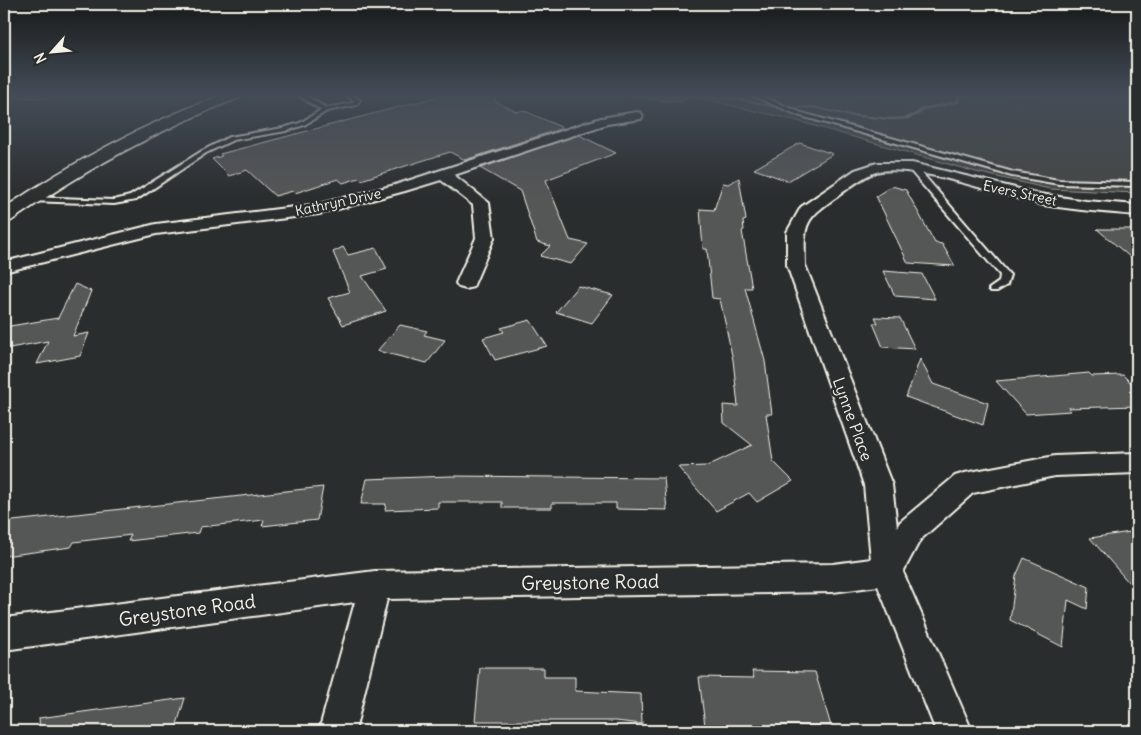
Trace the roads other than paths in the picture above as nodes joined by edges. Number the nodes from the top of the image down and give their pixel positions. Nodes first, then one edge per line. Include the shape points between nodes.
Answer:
1 (155, 129) edge
2 (286, 129) edge
3 (580, 129) edge
4 (854, 129) edge
5 (908, 167) junction
6 (443, 174) junction
7 (1137, 184) edge
8 (30, 199) junction
9 (1137, 210) edge
10 (4, 217) edge
11 (4, 268) edge
12 (466, 283) dead end
13 (994, 289) dead end
14 (1137, 462) edge
15 (887, 571) junction
16 (375, 585) junction
17 (4, 634) edge
18 (337, 731) edge
19 (954, 731) edge

1 - 8 main road via 78,169
2 - 8 lane via 231,138 133,198 114,202
3 - 6 street, Kathryn Drive
4 - 7 lane via 1012,174 1059,182
5 - 9 street, Evers Street via 1040,199
5 - 13 lane via 1005,275 1004,283
5 - 15 street, Lynne Place via 877,167 860,173 807,210 796,232 796,265 878,485
6 - 11 street, Kathryn Drive via 319,209 156,229
6 - 12 street via 481,203 485,238
8 - 10 main road
14 - 15 street via 1055,466 964,484 910,531
15 - 16 street, Greystone Road via 833,578
15 - 19 street, Lynne Place
16 - 17 street, Greystone Road
16 - 18 street

